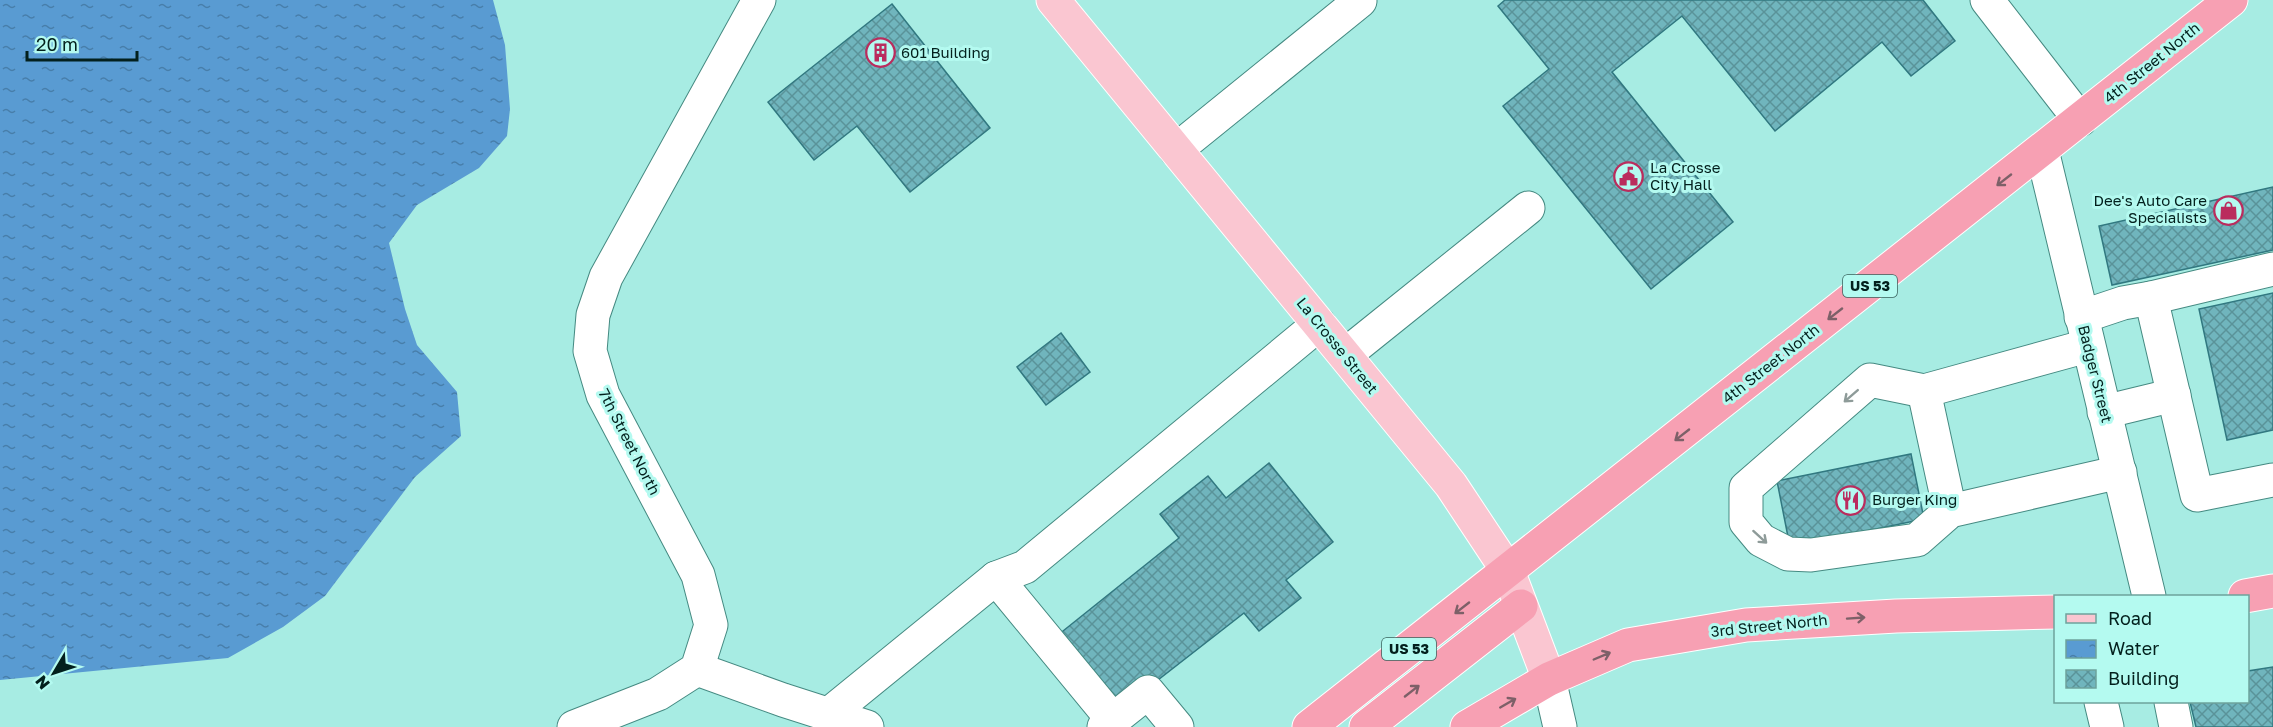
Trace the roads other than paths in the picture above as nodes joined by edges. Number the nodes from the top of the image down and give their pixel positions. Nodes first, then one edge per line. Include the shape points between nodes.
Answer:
1 (759, 0) edge
2 (1053, 0) edge
3 (1988, 0) edge
4 (2231, 0) edge
5 (1360, 1) edge
6 (2080, 120) junction
7 (1176, 150) junction
8 (2042, 150) junction
9 (1528, 208) dead end
10 (2273, 269) edge
11 (2151, 298) junction
12 (1319, 324) junction
13 (2084, 331) junction
14 (1345, 355) junction
15 (1924, 391) junction
16 (2174, 395) junction
17 (2104, 412) junction
18 (2120, 472) junction
19 (2273, 480) edge
20 (1950, 511) junction
21 (1508, 571) junction
22 (996, 578) junction
23 (2273, 591) edge
24 (2149, 595) edge
25 (2249, 596) edge
26 (1521, 606) junction
27 (2054, 612) edge
28 (697, 669) junction
29 (1549, 679) junction
30 (2101, 703) edge
31 (2171, 703) edge
32 (829, 714) junction
33 (1108, 723) edge
34 (574, 727) edge
35 (867, 727) edge
36 (1177, 727) edge
37 (1310, 727) edge
38 (1366, 727) edge
39 (1467, 727) edge
40 (1560, 727) edge
41 (2107, 727) edge
42 (2176, 727) edge

1 - 28 street, 7th Street North via 606,277 593,315 590,351 603,395 698,575 711,625
2 - 7 main road, La Crosse Street
3 - 6 street
4 - 6 highway, 4th Street North / US 53
5 - 7 street
6 - 8 highway, 4th Street North / US 53
7 - 12 main road, La Crosse Street
8 - 13 street, Badger Street
8 -> 21 highway, 4th Street North / US 53
9 - 14 street
10 - 11 street
11 - 13 street via 2124,303
11 - 16 street
12 - 14 main road, La Crosse Street
12 - 22 street via 1025,567
13 - 15 street
13 - 17 street, Badger Street
14 - 21 main road, La Crosse Street via 1451,485
15 - 20 street
15 -> 20 street via 1870,380 1746,488 1746,522 1761,540 1779,550 1811,555 1917,540
16 - 17 street
16 - 19 street via 2197,495
17 - 18 street, Badger Street
18 - 20 street
18 - 24 street, Badger Street
21 - 26 main road, La Crosse Street
21 -> 37 highway, 4th Street North / US 53
22 - 32 street
22 - 33 street
23 - 25 highway
26 - 29 main road, La Crosse Street
38 -> 26 highway, US 53
29 -> 27 highway, 3rd Street North via 1628,645 1746,625
28 - 32 street
28 - 34 street via 658,694
39 -> 29 highway, 3rd Street North
29 - 40 street, La Crosse Street
30 - 41 street
31 - 42 street
32 - 35 street
33 - 36 street via 1148,692

